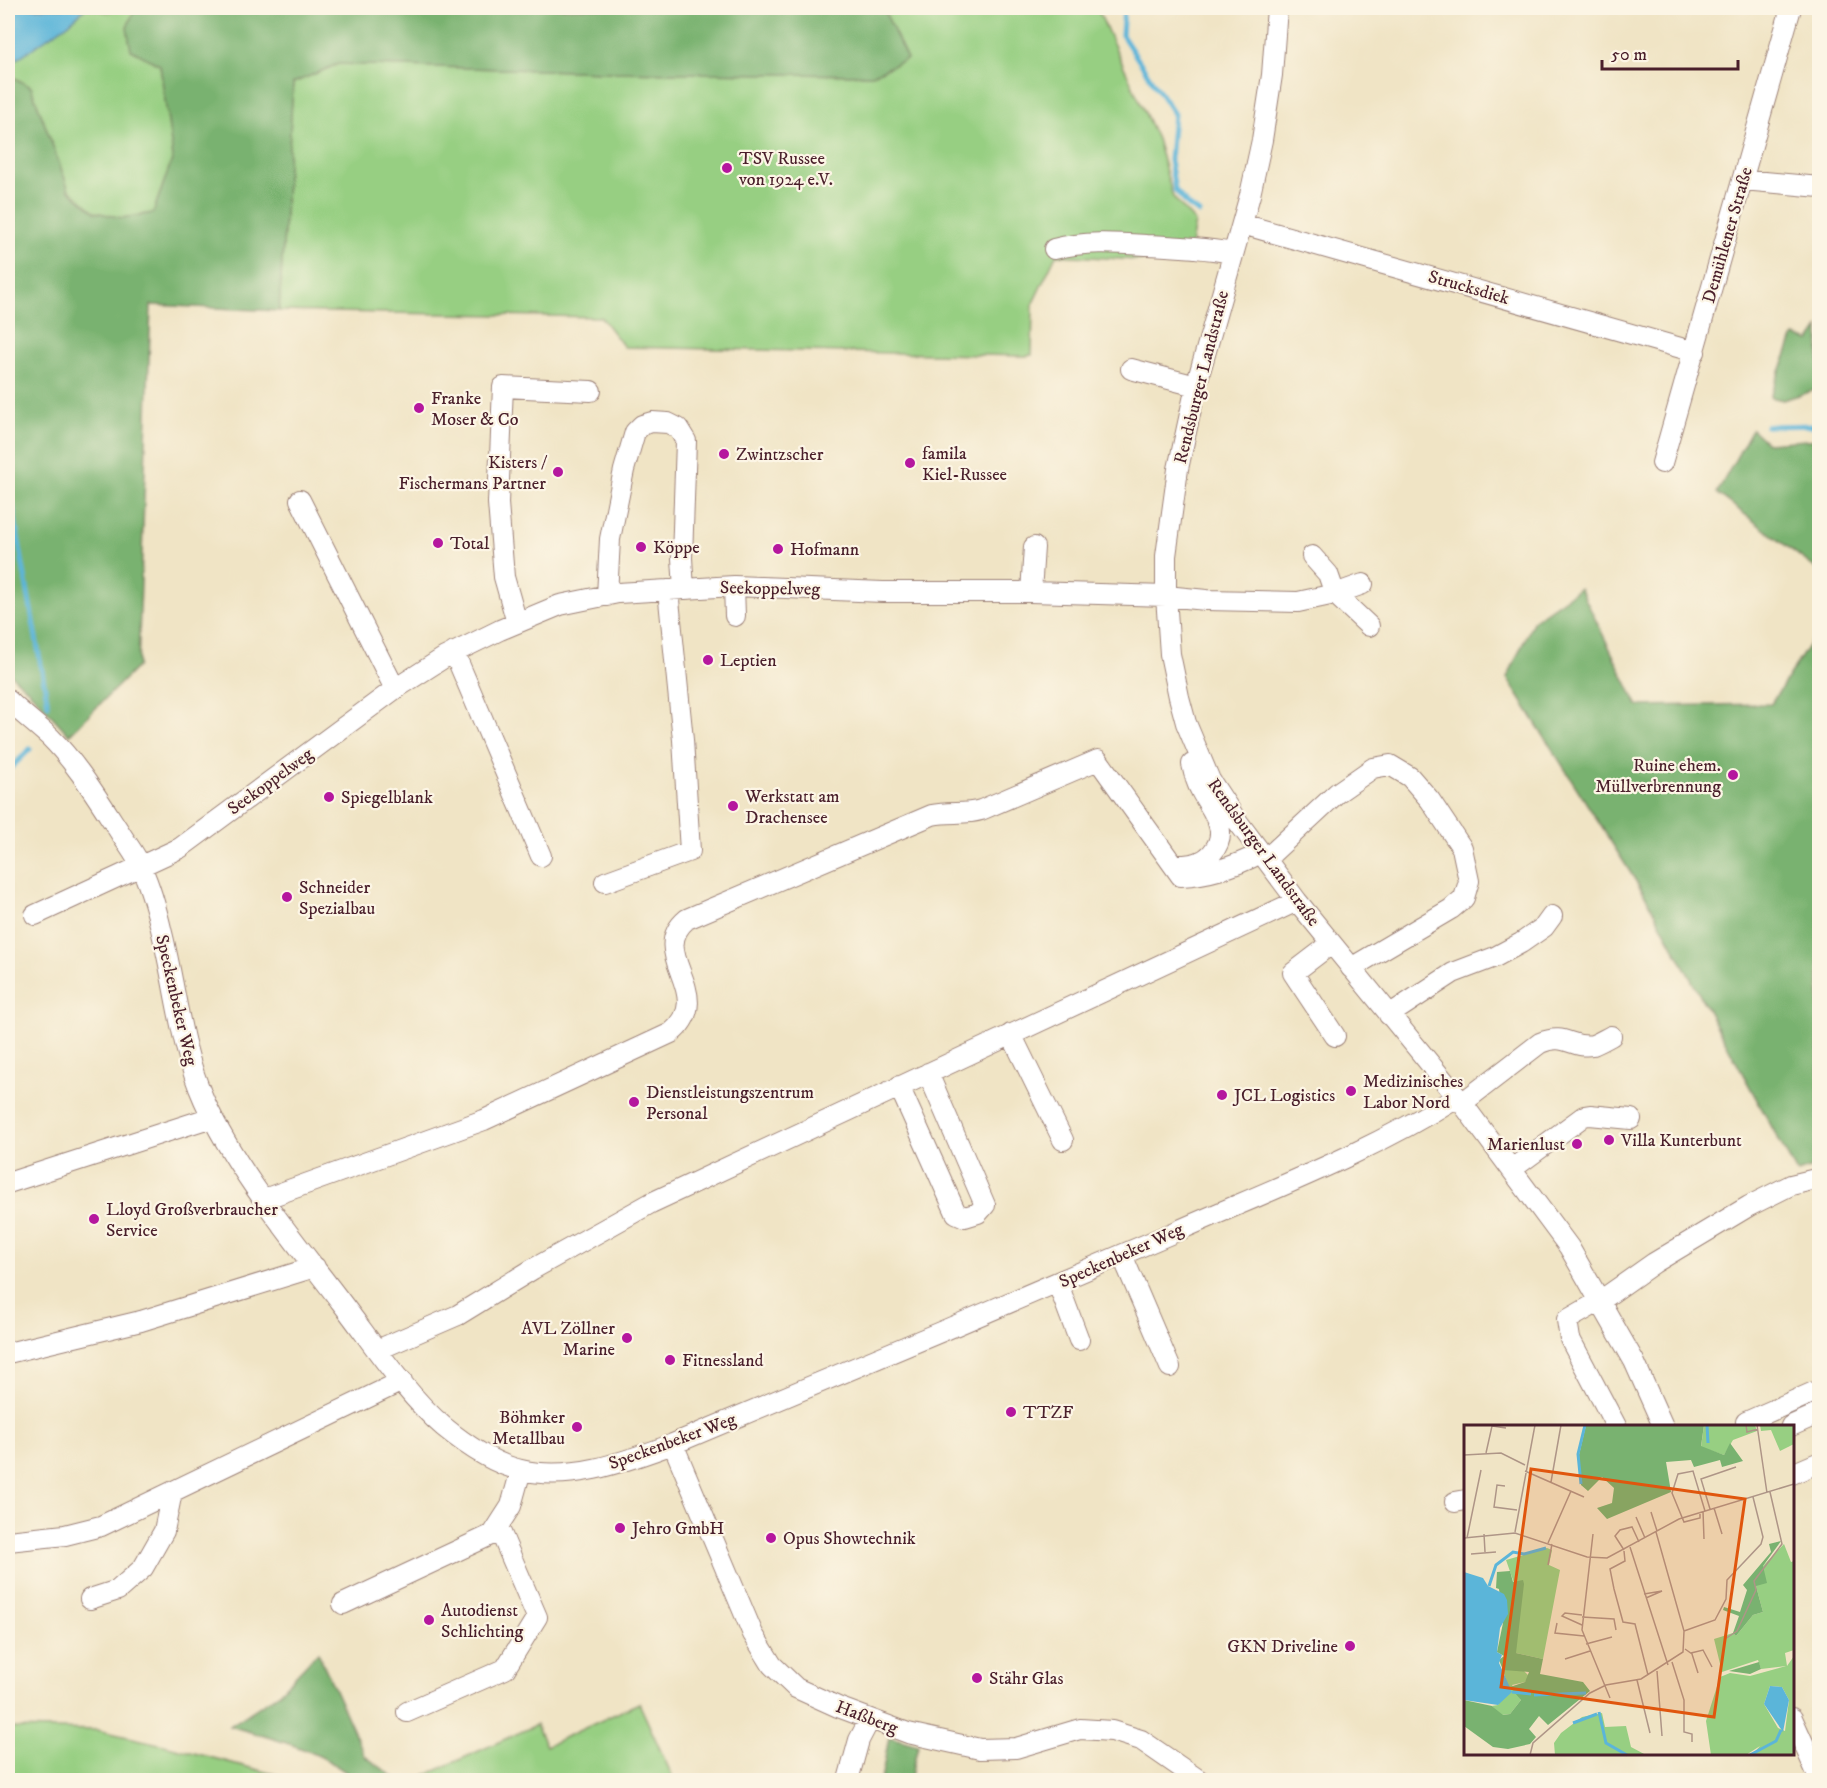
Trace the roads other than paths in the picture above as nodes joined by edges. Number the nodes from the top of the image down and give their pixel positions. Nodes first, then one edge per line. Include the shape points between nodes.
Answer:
1 (1277, 8) edge
2 (1791, 8) edge
3 (1743, 180) junction
4 (1820, 187) edge
5 (1242, 224) junction
6 (1054, 249) dead end
7 (1233, 253) junction
8 (1695, 352) junction
9 (1131, 369) dead end
10 (1196, 386) junction
11 (591, 391) dead end
12 (1662, 463) dead end
13 (300, 500) dead end
14 (1034, 547) dead end
15 (1312, 556) dead end
16 (1364, 584) dead end
17 (734, 586) junction
18 (676, 589) junction
19 (1031, 592) junction
20 (1335, 594) junction
21 (607, 596) junction
22 (1166, 596) junction
23 (735, 616) dead end
24 (516, 623) junction
25 (1368, 626) dead end
26 (454, 652) junction
27 (395, 689) junction
28 (8, 700) edge
29 (1186, 723) junction
30 (541, 856) dead end
31 (1264, 856) junction
32 (142, 867) junction
33 (1178, 871) junction
34 (605, 882) dead end
35 (1296, 901) junction
36 (35, 915) dead end
37 (1552, 916) dead end
38 (1330, 944) junction
39 (1351, 968) junction
40 (1389, 1014) junction
41 (1011, 1034) junction
42 (1335, 1036) dead end
43 (1611, 1036) dead end
44 (928, 1073) junction
45 (899, 1086) junction
46 (1460, 1100) junction
47 (212, 1117) junction
48 (1632, 1119) dead end
49 (1063, 1140) dead end
50 (1512, 1169) junction
51 (1820, 1178) edge
52 (8, 1183) edge
53 (264, 1198) junction
54 (1122, 1255) junction
55 (315, 1267) junction
56 (1058, 1284) junction
57 (1600, 1301) junction
58 (1079, 1340) dead end
59 (377, 1350) junction
60 (8, 1353) edge
61 (1170, 1367) dead end
62 (402, 1381) junction
63 (1814, 1392) dead end
64 (1820, 1413) edge
65 (1615, 1425) edge
66 (1663, 1425) edge
67 (1748, 1425) edge
68 (1793, 1425) edge
69 (673, 1444) junction
70 (1820, 1462) edge
71 (521, 1470) junction
72 (1794, 1473) edge
73 (172, 1492) junction
74 (498, 1527) junction
75 (8, 1541) edge
76 (90, 1599) dead end
77 (342, 1604) dead end
78 (407, 1712) dead end
79 (870, 1719) junction
80 (1794, 1722) edge
81 (848, 1780) edge
82 (1199, 1780) edge
83 (1820, 1780) edge

1 - 5 street, Rendsburger Landstraße via 1262,140
2 - 3 street, Demühlener Straße
3 - 4 street
3 - 8 street, Demühlener Straße
5 - 7 street, Rendsburger Landstraße
5 - 8 street, Strucksdiek
6 - 7 street via 1120,243
7 - 10 street, Rendsburger Landstraße
8 - 12 street, Demühlener Straße
9 - 10 street
10 - 22 street, Rendsburger Landstraße via 1178,469 1166,556
11 - 24 street via 503,387 498,503 504,577
13 - 27 street
14 - 19 street
15 - 20 street via 1328,574
16 - 20 street, Seekoppelweg
17 - 18 street, Seekoppelweg
17 - 19 street, Seekoppelweg
17 - 23 street
18 - 21 street, Seekoppelweg
18 - 21 street via 682,558 686,441 678,428 652,422 635,432 627,461 610,539
18 - 34 street via 690,852
19 - 22 street, Seekoppelweg
20 - 22 street, Seekoppelweg via 1298,602
20 - 25 street
21 - 24 street, Seekoppelweg via 560,605
22 - 29 street, Rendsburger Landstraße via 1170,654
24 - 26 street, Seekoppelweg
26 - 27 street, Seekoppelweg
26 - 30 street
27 - 32 street, Seekoppelweg via 180,848
28 - 32 street, Speckenbeker Weg via 51,738 89,785
29 - 31 street, Rendsburger Landstraße via 1210,780
29 - 33 street via 1195,780 1218,823 1220,845 1197,864
31 - 33 street via 1222,870
31 - 35 street, Rendsburger Landstraße
31 - 39 street via 1337,793 1373,768 1390,765 1410,777 1430,800 1462,848 1469,881 1464,898
32 - 36 street, Seekoppelweg
32 - 47 street, Speckenbeker Weg via 162,933 191,1068
33 - 53 street via 1098,760 981,810 932,815 687,919 677,927 674,951 688,1006 686,1017 671,1033 484,1120
35 - 38 street, Rendsburger Landstraße
35 - 41 street
37 - 40 street via 1544,927 1521,943 1453,973
38 - 39 street, Rendsburger Landstraße
38 - 42 street via 1293,974
39 - 40 street, Rendsburger Landstraße
40 - 46 street, Rendsburger Landstraße
41 - 44 street
41 - 49 street
43 - 46 street, Speckenbeker Weg via 1595,1044 1577,1044 1564,1038 1540,1043
44 - 45 street
44 - 45 street via 985,1205 978,1213 965,1217 956,1213
45 - 59 street via 651,1203 458,1315
46 - 50 street, Rendsburger Landstraße
46 - 54 street, Speckenbeker Weg via 1326,1166
47 - 52 street
47 - 53 street, Speckenbeker Weg
48 - 50 street via 1584,1116
50 - 57 street, Rendsburger Landstraße via 1569,1247
51 - 57 street via 1791,1185 1749,1206 1654,1263
53 - 55 street, Speckenbeker Weg
54 - 56 street, Speckenbeker Weg
54 - 61 street
55 - 59 street, Speckenbeker Weg
55 - 60 street via 141,1321
56 - 58 street
56 - 69 street, Speckenbeker Weg
57 - 65 street via 1568,1320 1570,1339
57 - 66 street, Rendsburger Landstraße via 1634,1361
59 - 62 street, Speckenbeker Weg
62 - 71 street, Speckenbeker Weg via 442,1425 479,1452
62 - 73 street
63 - 67 street via 1746,1422
64 - 68 street
69 - 71 street, Speckenbeker Weg via 613,1466 567,1472
69 - 79 street, Haßberg via 753,1634 772,1665 796,1688
70 - 72 street
71 - 74 street via 511,1506
73 - 75 street via 101,1526 65,1535
73 - 76 street via 164,1531 143,1568 118,1590
74 - 77 street via 493,1534
74 - 78 street via 537,1617 505,1669
79 - 81 street via 859,1740
79 - 82 street, Haßberg via 908,1733 980,1749 1016,1748 1080,1729 1112,1731 1141,1740
80 - 83 street

